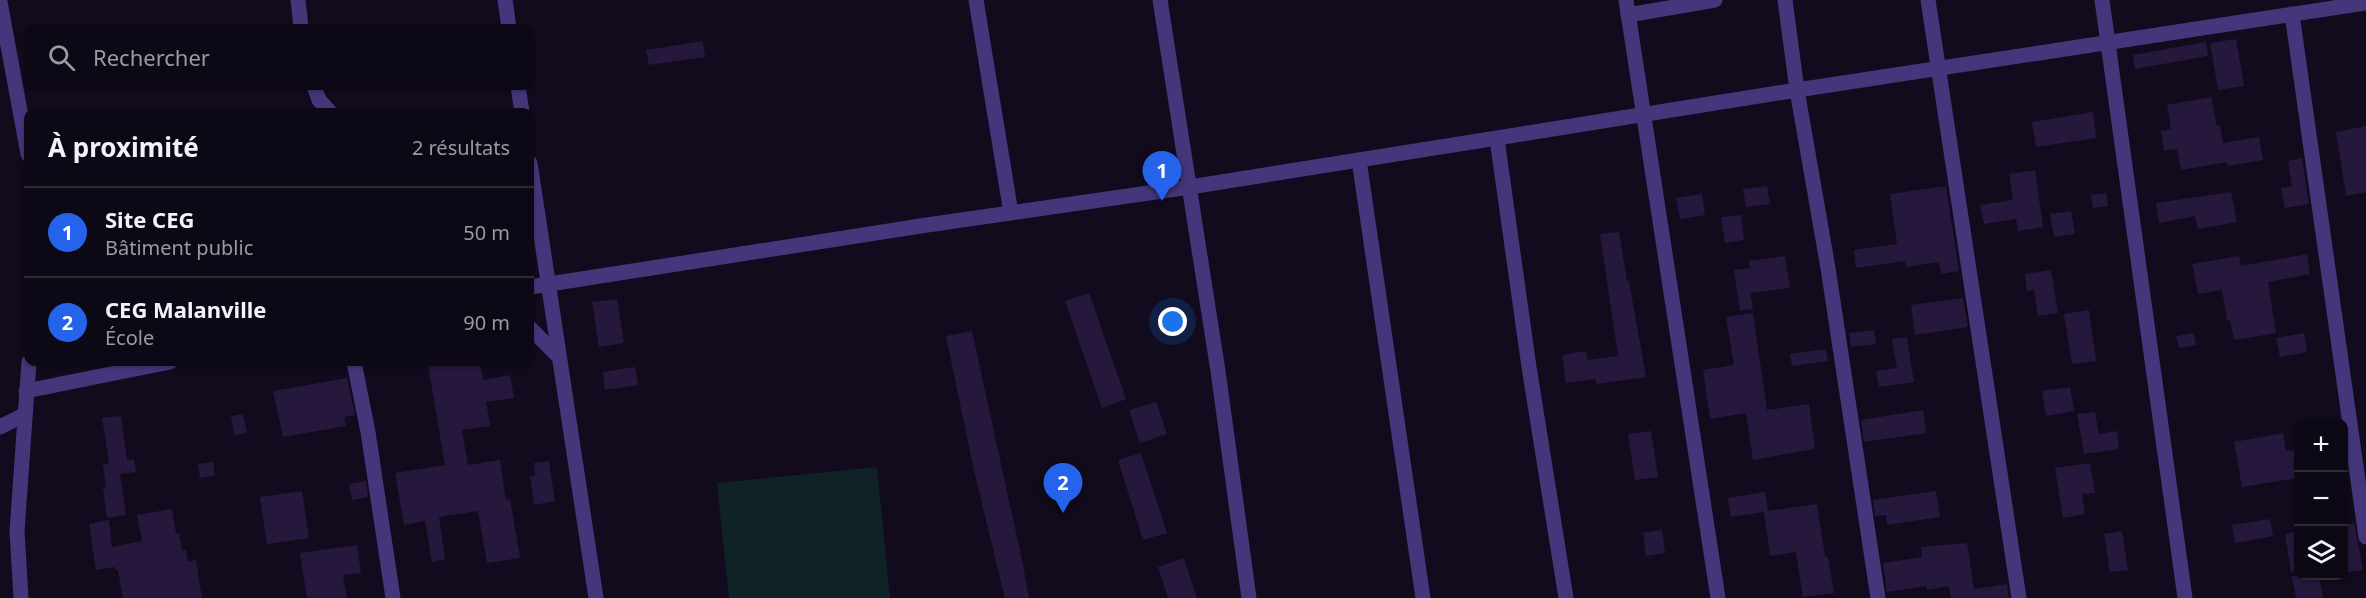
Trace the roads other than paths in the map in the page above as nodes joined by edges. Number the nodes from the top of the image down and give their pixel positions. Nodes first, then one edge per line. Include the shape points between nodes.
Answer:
1 (298, 0) edge
2 (505, 0) edge
3 (976, 0) edge
4 (1160, 0) edge
5 (1715, 0) edge
6 (1785, 0) edge
7 (1928, 0) edge
8 (2102, 0) edge
9 (0, 2) edge
10 (2366, 3) edge
11 (1627, 7) edge
12 (2292, 14) junction
13 (301, 24) edge
14 (508, 24) edge
15 (2109, 43) junction
16 (1939, 69) junction
17 (316, 90) edge
18 (519, 90) edge
19 (1797, 90) junction
20 (327, 108) edge
21 (521, 108) edge
22 (1644, 116) junction
23 (24, 132) edge
24 (1497, 139) junction
25 (1359, 160) junction
26 (1190, 187) junction
27 (534, 190) edge
28 (1011, 213) junction
29 (548, 284) junction
30 (534, 286) edge
31 (534, 332) edge
32 (559, 357) junction
33 (29, 366) edge
34 (150, 366) edge
35 (355, 366) edge
36 (26, 391) junction
37 (24, 415) junction
38 (0, 427) edge
39 (2366, 537) edge
40 (21, 598) edge
41 (393, 598) edge
42 (596, 598) edge
43 (1249, 598) edge
44 (1424, 598) edge
45 (1566, 598) edge
46 (1718, 598) edge
47 (1878, 598) edge
48 (2019, 598) edge
49 (2185, 598) edge

1 - 13 street
2 - 14 street
3 - 28 street
4 - 26 street
5 - 11 street
6 - 19 street
7 - 16 street
8 - 15 street
9 - 23 street
10 - 12 street
11 - 22 street
12 - 15 street
12 - 39 street
15 - 16 street
15 - 49 street
16 - 19 street
16 - 48 street
17 - 20 street
18 - 21 street
19 - 22 street
19 - 47 street
22 - 24 street
22 - 46 street
24 - 25 street
24 - 45 street
25 - 26 street
25 - 44 street
26 - 28 street
26 - 43 street
27 - 29 street
28 - 29 street
29 - 30 street
29 - 32 street
31 - 32 street
32 - 42 street
33 - 36 street
34 - 36 street
35 - 41 street
36 - 37 street
37 - 38 street
37 - 40 street via 16,531

